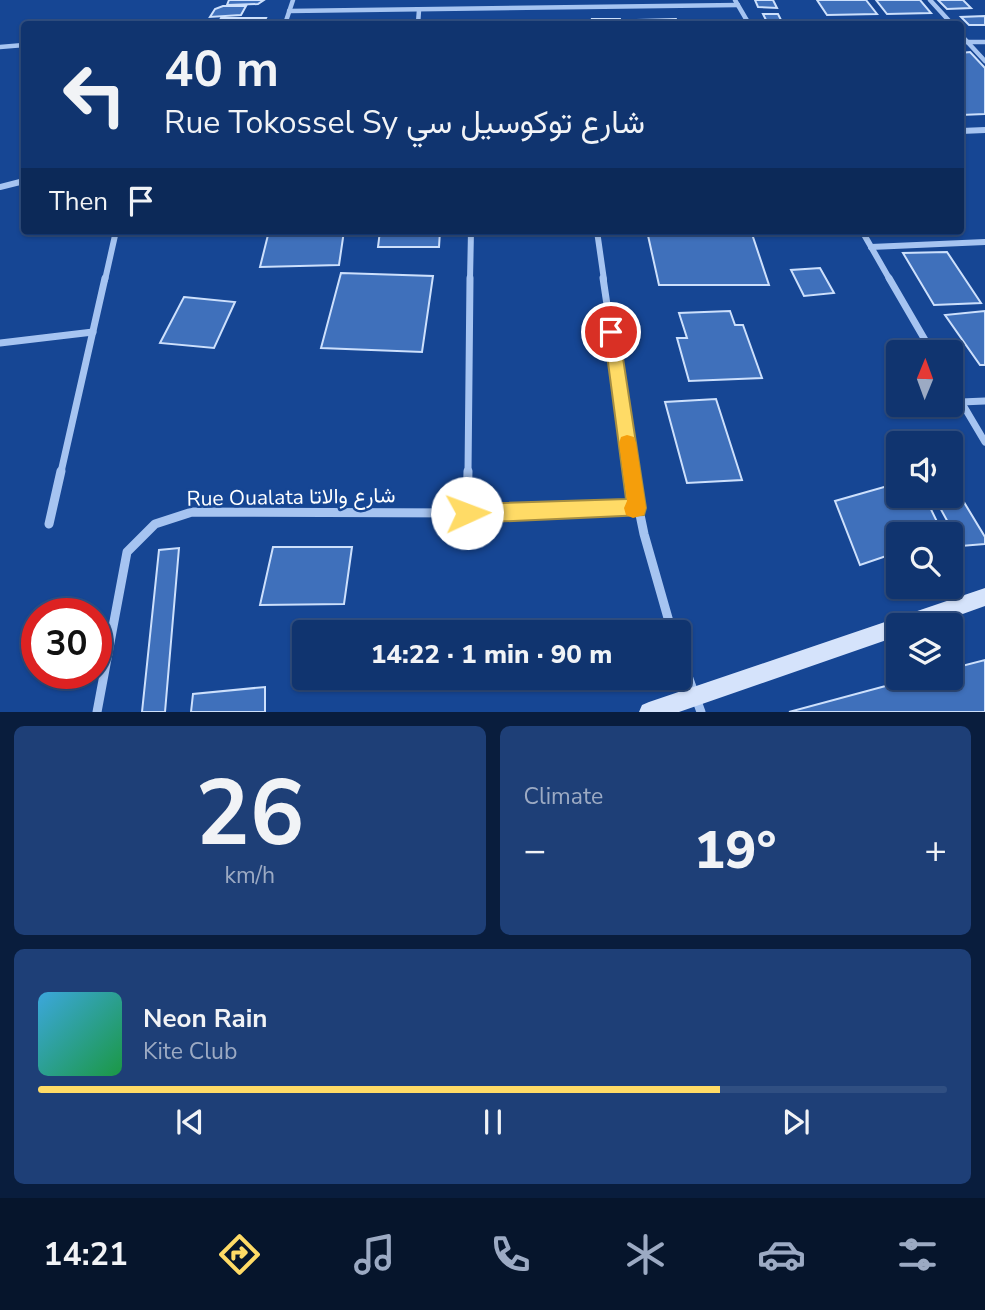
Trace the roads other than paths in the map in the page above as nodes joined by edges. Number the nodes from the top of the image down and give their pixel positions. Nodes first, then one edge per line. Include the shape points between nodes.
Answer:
1 (293, 0) edge
2 (455, 0) edge
3 (582, 0) edge
4 (930, 0) edge
5 (737, 3) edge
6 (582, 8) junction
7 (455, 9) junction
8 (419, 10) junction
9 (289, 11) junction
10 (286, 21) edge
11 (418, 21) edge
12 (747, 21) edge
13 (948, 21) edge
14 (985, 41) edge
15 (964, 42) edge
16 (21, 44) edge
17 (0, 47) edge
18 (985, 61) edge
19 (985, 130) edge
20 (964, 131) edge
21 (21, 182) edge
22 (0, 187) edge
23 (115, 235) edge
24 (471, 235) edge
25 (598, 235) edge
26 (864, 235) edge
27 (985, 242) edge
28 (871, 247) junction
29 (93, 332) junction
30 (925, 340) edge
31 (0, 343) edge
32 (985, 401) edge
33 (963, 402) edge
34 (963, 405) edge
35 (985, 442) edge
36 (637, 508) junction
37 (467, 513) junction
38 (49, 524) dead end
39 (985, 597) edge
40 (939, 613) edge
41 (668, 620) edge
42 (886, 632) edge
43 (691, 685) edge
44 (698, 705) edge
45 (97, 712) edge
46 (649, 712) edge

1 - 9 street
2 - 7 street
3 - 6 street
4 - 13 street
5 - 6 street
5 - 12 street
6 - 7 street
7 - 8 street
8 - 9 street
8 - 11 street
9 - 10 street
14 - 15 street
15 - 18 street
16 - 17 street
19 - 20 street
21 - 22 street
23 - 29 street
24 - 37 street
25 - 36 street
26 - 28 street
27 - 28 street
28 - 30 street
29 - 31 street
29 - 38 street
32 - 33 street
34 - 35 street
36 - 37 street, Rue Oualata شارع والاتا
36 - 41 street
37 - 45 street, Rue Oualata شارع والاتا via 192,512 160,519 142,531 127,552
39 - 40 street
42 - 44 street
43 - 44 street
44 - 46 street

